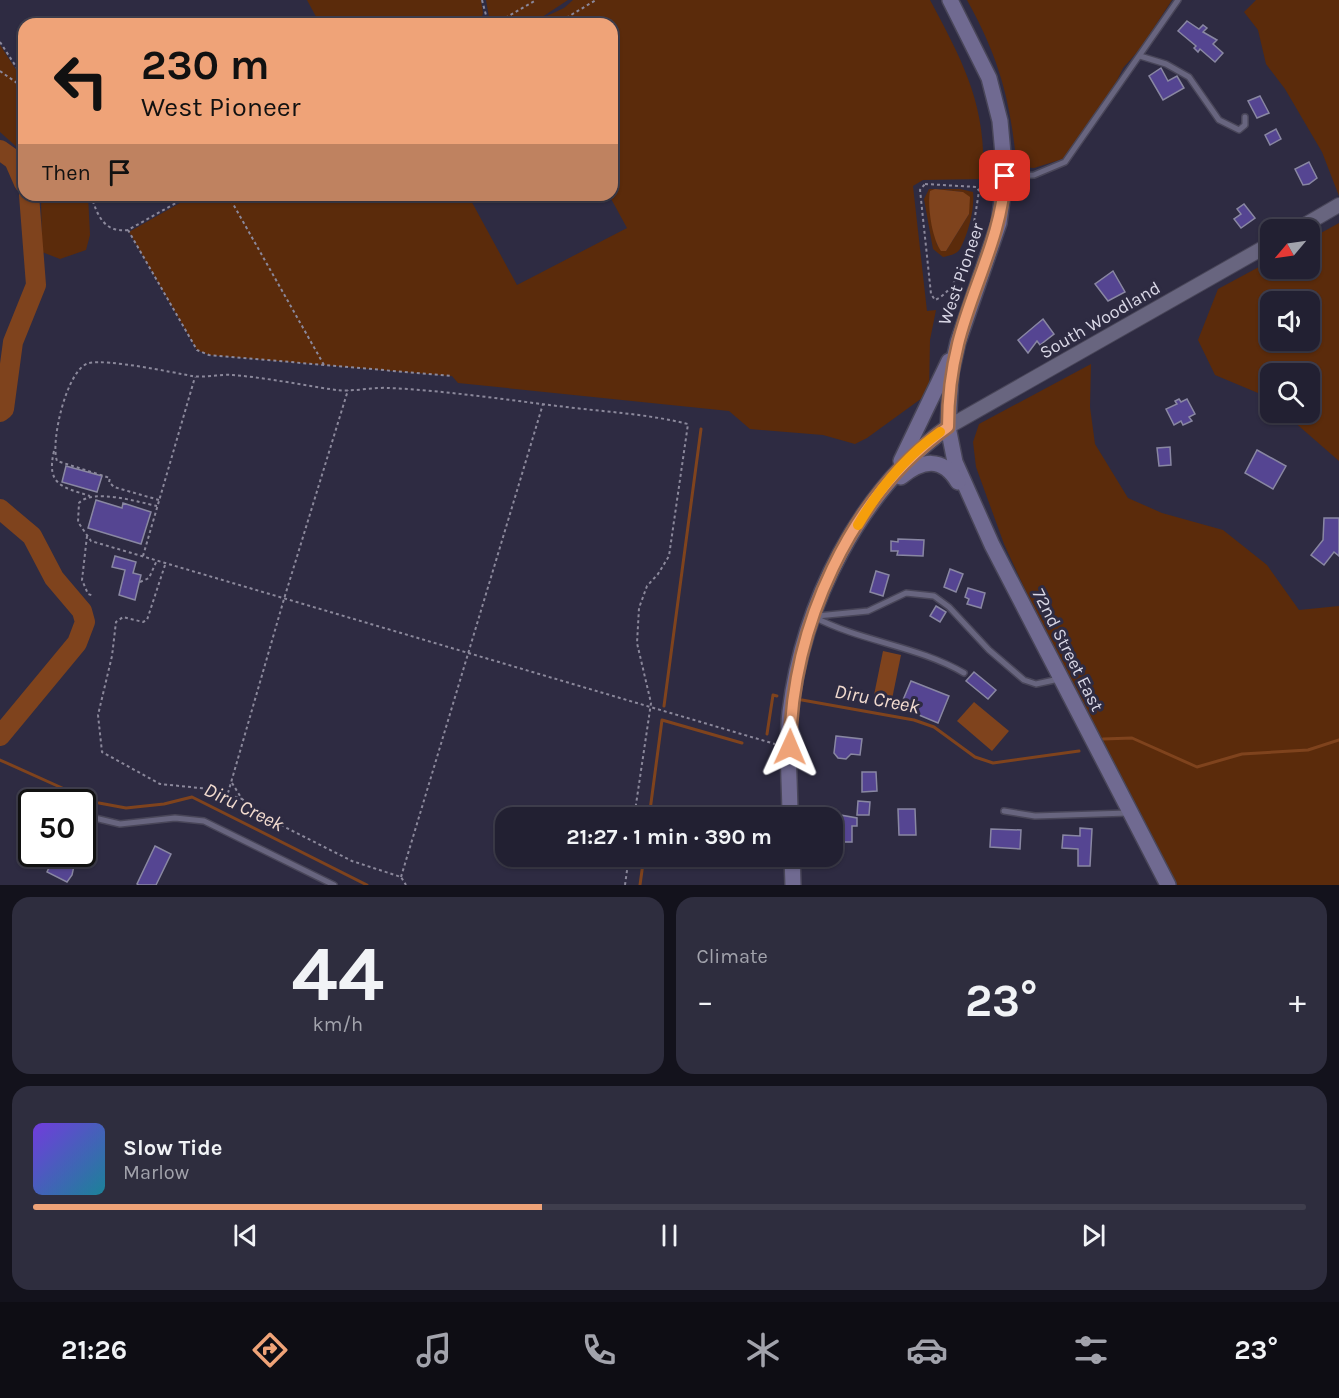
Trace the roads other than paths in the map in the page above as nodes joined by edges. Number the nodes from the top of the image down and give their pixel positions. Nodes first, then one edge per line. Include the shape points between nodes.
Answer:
1 (951, 0) edge
2 (1178, 0) edge
3 (1140, 56) junction
4 (1245, 117) dead end
5 (1005, 176) junction
6 (1339, 205) edge
7 (1315, 219) edge
8 (1260, 250) edge
9 (958, 342) junction
10 (948, 427) junction
11 (895, 473) junction
12 (878, 495) junction
13 (971, 503) junction
14 (812, 616) junction
15 (964, 673) dead end
16 (1060, 679) junction
17 (790, 807) edge
18 (1004, 811) dead end
19 (1131, 813) junction
20 (96, 818) edge
21 (792, 867) edge
22 (334, 885) edge
23 (792, 885) edge
24 (1168, 885) edge

1 - 5 main road, West Pioneer via 988,78 1000,121
2 - 3 lane
3 - 4 lane via 1189,77 1219,120 1239,130 1245,125
3 - 5 lane via 1065,162 1034,175
5 - 9 main road, West Pioneer via 999,223
6 - 7 street
8 - 10 street, South Woodland
9 - 10 main road, West Pioneer via 951,373
9 - 11 main road
10 - 11 main road via 924,443
10 - 13 main road, 72nd Street East via 955,462
11 - 12 main road
12 - 13 main road via 914,467 932,462 947,468
12 - 14 main road via 832,571
13 - 16 main road, 72nd Street East
14 - 15 lane via 868,640 945,662
14 - 16 lane via 868,610 906,593 934,596 1023,680 1044,684
14 - 17 main road via 790,714
16 - 19 main road, 72nd Street East
18 - 19 lane via 1035,816
19 - 24 main road, 72nd Street East
20 - 22 lane via 120,824 175,818 204,821
21 - 23 main road

